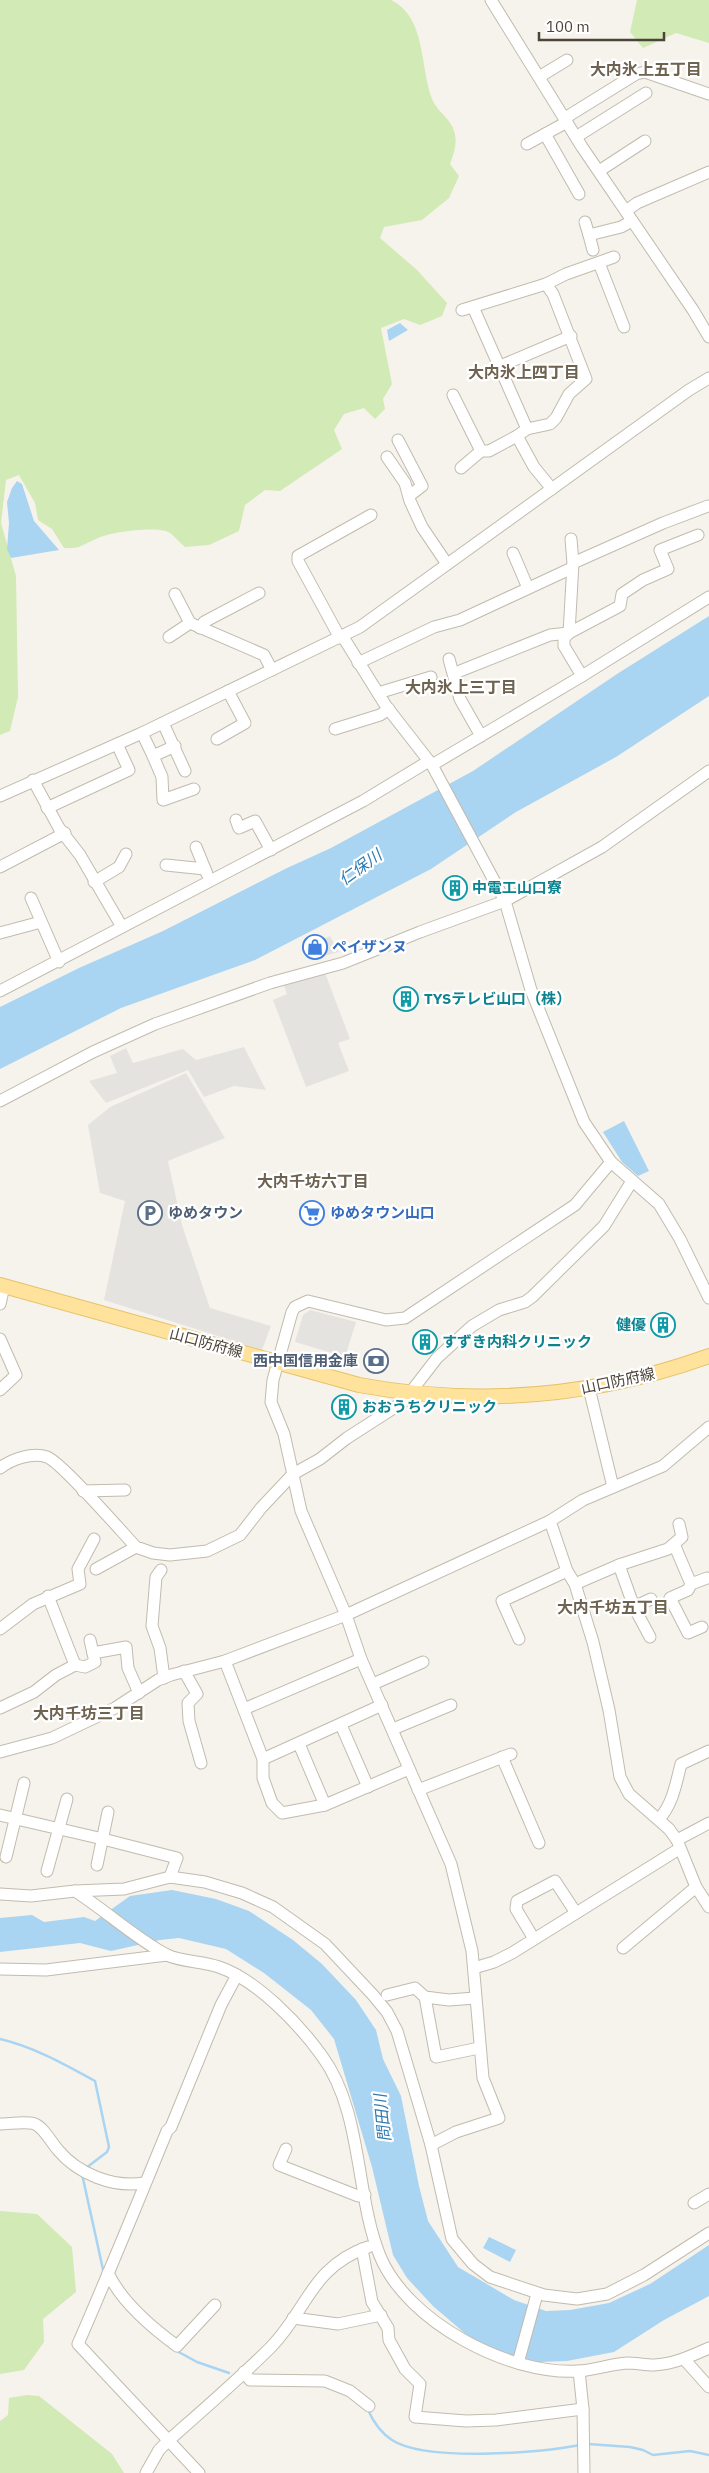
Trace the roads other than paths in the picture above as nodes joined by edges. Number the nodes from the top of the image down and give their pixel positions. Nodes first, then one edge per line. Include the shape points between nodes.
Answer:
1 (491, 0) edge
2 (567, 60) dead end
3 (539, 77) junction
4 (646, 93) dead end
5 (709, 94) edge
6 (566, 120) junction
7 (545, 134) junction
8 (576, 137) junction
9 (645, 141) dead end
10 (527, 144) dead end
11 (599, 171) junction
12 (709, 172) edge
13 (579, 194) dead end
14 (629, 216) junction
15 (585, 222) dead end
16 (589, 235) junction
17 (593, 250) dead end
18 (614, 257) dead end
19 (599, 262) junction
20 (546, 284) junction
21 (624, 327) dead end
22 (571, 336) junction
23 (709, 337) edge
24 (498, 367) junction
25 (709, 378) edge
26 (453, 395) dead end
27 (527, 429) junction
28 (517, 436) junction
29 (398, 440) dead end
30 (481, 451) junction
31 (387, 457) dead end
32 (461, 468) dead end
33 (552, 489) junction
34 (409, 496) junction
35 (708, 506) edge
36 (371, 516) dead end
37 (698, 535) dead end
38 (571, 539) dead end
39 (513, 553) dead end
40 (447, 564) junction
41 (572, 565) junction
42 (528, 588) junction
43 (259, 593) dead end
44 (175, 594) dead end
45 (709, 597) edge
46 (195, 626) junction
47 (569, 633) junction
48 (169, 637) dead end
49 (342, 637) junction
50 (449, 659) dead end
51 (358, 663) junction
52 (272, 670) junction
53 (455, 673) junction
54 (582, 676) junction
55 (431, 678) dead end
56 (228, 691) junction
57 (378, 693) junction
58 (389, 709) junction
59 (164, 723) junction
60 (335, 729) dead end
61 (142, 733) junction
62 (481, 736) junction
63 (217, 739) dead end
64 (117, 744) junction
65 (175, 746) junction
66 (153, 756) junction
67 (431, 765) junction
68 (185, 771) dead end
69 (709, 771) edge
70 (33, 780) junction
71 (194, 789) dead end
72 (0, 796) edge
73 (48, 808) junction
74 (236, 820) dead end
75 (65, 833) junction
76 (196, 847) dead end
77 (271, 850) junction
78 (126, 854) dead end
79 (166, 865) dead end
80 (0, 868) edge
81 (205, 869) junction
82 (210, 880) junction
83 (94, 882) junction
84 (31, 898) dead end
85 (504, 901) junction
86 (41, 922) junction
87 (122, 927) junction
88 (0, 933) edge
89 (59, 962) junction
90 (0, 992) edge
91 (0, 1101) edge
92 (611, 1162) junction
93 (632, 1181) junction
94 (2, 1286) edge
95 (709, 1298) edge
96 (0, 1304) edge
97 (0, 1339) edge
98 (709, 1356) edge
99 (278, 1363) junction
100 (589, 1388) junction
101 (0, 1390) edge
102 (411, 1393) junction
103 (709, 1428) edge
104 (0, 1468) edge
105 (293, 1474) junction
106 (613, 1487) junction
107 (125, 1490) dead end
108 (83, 1491) junction
109 (550, 1521) junction
110 (679, 1524) dead end
111 (94, 1538) dead end
112 (674, 1544) junction
113 (136, 1547) junction
114 (619, 1564) junction
115 (96, 1569) dead end
116 (161, 1570) dead end
117 (567, 1571) junction
118 (707, 1578) dead end
119 (575, 1584) junction
120 (691, 1584) junction
121 (48, 1596) junction
122 (652, 1599) dead end
123 (634, 1606) junction
124 (346, 1615) junction
125 (702, 1627) dead end
126 (0, 1629) edge
127 (650, 1637) dead end
128 (519, 1639) dead end
129 (90, 1640) dead end
130 (93, 1653) junction
131 (361, 1659) junction
132 (225, 1661) junction
133 (423, 1662) dead end
134 (75, 1665) junction
135 (184, 1671) junction
136 (164, 1678) junction
137 (373, 1684) junction
138 (139, 1692) junction
139 (382, 1705) junction
140 (451, 1705) dead end
141 (0, 1708) edge
142 (244, 1709) junction
143 (341, 1726) junction
144 (392, 1728) junction
145 (298, 1744) junction
146 (709, 1751) edge
147 (0, 1752) edge
148 (263, 1759) junction
149 (201, 1763) dead end
150 (409, 1769) junction
151 (24, 1783) dead end
152 (368, 1787) junction
153 (418, 1790) junction
154 (67, 1799) dead end
155 (325, 1805) junction
156 (108, 1812) dead end
157 (0, 1816) edge
158 (16, 1819) junction
159 (659, 1820) junction
160 (709, 1823) edge
161 (60, 1828) junction
162 (103, 1839) junction
163 (539, 1843) dead end
164 (678, 1844) junction
165 (6, 1857) dead end
166 (97, 1865) dead end
167 (47, 1871) dead end
168 (170, 1877) junction
169 (696, 1887) junction
170 (0, 1894) edge
171 (78, 1894) junction
172 (709, 1907) edge
173 (576, 1913) junction
174 (534, 1939) junction
175 (623, 1948) dead end
176 (165, 1953) junction
177 (474, 1968) junction
178 (0, 1969) edge
179 (237, 1975) junction
180 (387, 1995) dead end
181 (425, 1997) junction
182 (475, 1998) junction
183 (479, 2048) junction
184 (0, 2124) edge
185 (431, 2145) junction
186 (286, 2149) dead end
187 (144, 2183) junction
188 (709, 2194) edge
189 (365, 2195) junction
190 (694, 2204) dead end
191 (709, 2233) edge
192 (376, 2244) junction
193 (362, 2250) junction
194 (106, 2276) junction
195 (537, 2294) junction
196 (216, 2305) dead end
197 (381, 2315) junction
198 (293, 2318) junction
199 (709, 2348) edge
200 (684, 2359) junction
201 (519, 2362) junction
202 (579, 2371) junction
203 (244, 2372) junction
204 (709, 2387) edge
205 (369, 2406) dead end
206 (583, 2409) junction
207 (168, 2440) junction
208 (146, 2473) edge
209 (200, 2473) edge
210 (584, 2473) edge

1 - 3 street
2 - 3 street
3 - 6 street
4 - 8 street via 633,105 609,112
5 - 6 street via 645,72 636,74
6 - 7 street
6 - 8 street
7 - 10 street
7 - 13 street
8 - 11 street
9 - 11 street
11 - 14 street
12 - 14 street via 637,204
14 - 16 street via 621,226
14 - 23 street
15 - 16 street
16 - 17 street
18 - 19 street
19 - 20 street
19 - 21 street
20 - 22 street via 554,294
20 - 24 street via 467,308
22 - 24 street
22 - 27 street via 586,379 569,394 550,424
24 - 27 street
25 - 33 street
26 - 30 street
27 - 28 street
28 - 30 street via 489,451
28 - 33 street via 534,467
29 - 34 street via 422,486
30 - 32 street
31 - 34 street
33 - 40 street
34 - 40 street via 422,527
35 - 41 street
36 - 49 street via 298,556
37 - 47 street via 660,550 668,569 622,594 620,606
38 - 41 street
39 - 42 street
40 - 49 street via 381,614
41 - 42 street
41 - 47 street
42 - 51 street
43 - 46 street
44 - 46 street
45 - 54 street
46 - 48 street
46 - 52 street via 264,655
47 - 53 street via 550,635
47 - 54 street via 564,638 564,646
49 - 51 street
49 - 52 street
50 - 53 street
51 - 57 street
52 - 56 street
53 - 62 street via 460,698
54 - 62 street
55 - 57 street
56 - 59 street
56 - 63 street via 245,723
57 - 58 street
58 - 60 street via 380,715
58 - 67 street
59 - 61 street
59 - 65 street
61 - 64 street
61 - 66 street
62 - 67 street
64 - 70 street
64 - 73 street via 129,770
65 - 66 street
65 - 68 street
66 - 71 street via 162,777 163,800
67 - 77 street
67 - 85 street
69 - 85 street via 602,847
70 - 72 street
70 - 73 street
73 - 75 street
74 - 77 street via 239,828 255,821
75 - 80 street
75 - 83 street
76 - 81 street
77 - 82 street
78 - 83 street via 119,867
79 - 81 street
81 - 82 street
82 - 87 street
83 - 87 street
84 - 86 street
85 - 91 street via 343,963 270,983 155,1024 93,1052
85 - 92 street via 531,990 571,1093 584,1122
86 - 88 street
86 - 89 street
87 - 89 street
89 - 90 street
92 - 93 street
92 - 99 street via 575,1205 405,1318 386,1320 322,1303 308,1301 300,1304 292,1312
93 - 95 street via 658,1204 680,1239
93 - 102 street via 604,1226 532,1296 472,1326 437,1358
94 - 96 street
94 - 99 main road, 山口防府線
97 - 101 street via 16,1375
98 - 100 main road, 山口防府線 via 636,1379
99 - 102 main road, 山口防府線 via 359,1385
99 - 105 street via 271,1402 284,1434
100 - 102 main road, 山口防府線 via 502,1397
100 - 106 street
102 - 105 street via 394,1410
103 - 106 street via 663,1466
104 - 108 street via 11,1460 47,1457
105 - 113 street via 240,1535 225,1544 207,1551 170,1554
105 - 124 street via 301,1511
106 - 109 street via 583,1500
107 - 108 street
108 - 113 street
109 - 117 street
109 - 124 street
110 - 112 street via 682,1537
111 - 121 street via 78,1569 80,1584
112 - 114 street via 668,1549
112 - 120 street
113 - 115 street
114 - 119 street
114 - 123 street
116 - 136 street via 156,1577 152,1626 160,1648
117 - 119 street
117 - 128 street via 502,1601
118 - 120 street
119 - 159 street via 609,1710 620,1777 629,1794
120 - 125 street via 688,1590 670,1598 688,1633
121 - 126 street
121 - 134 street
122 - 123 street
123 - 127 street
124 - 131 street
124 - 132 street
129 - 130 street
130 - 134 street via 95,1662 85,1667
130 - 138 street via 126,1647 128,1668
131 - 137 street
131 - 142 street
132 - 135 street
132 - 142 street
133 - 137 street
134 - 141 street via 34,1692
135 - 136 street
135 - 149 street via 197,1694 188,1703 189,1721
136 - 138 street
137 - 139 street
138 - 147 street via 115,1708 52,1738
139 - 143 street
139 - 144 street
140 - 144 street
142 - 148 street
143 - 145 street
143 - 152 street
144 - 150 street
145 - 148 street
145 - 155 street
146 - 159 street via 681,1764 674,1793
148 - 155 street via 263,1778 272,1802 282,1813
150 - 152 street
150 - 153 street
151 - 158 street
152 - 155 street
153 - 163 street via 507,1755
153 - 177 street via 451,1864 468,1925
154 - 161 street
156 - 162 street
157 - 158 street
158 - 161 street
158 - 165 street
159 - 164 street via 669,1828
160 - 164 street
161 - 162 street
161 - 167 street
162 - 166 street
162 - 168 street via 177,1858
164 - 169 street
164 - 173 street
168 - 171 street via 124,1889
168 - 185 street via 205,1882 273,1907 325,1944 352,1970 387,2012 397,2031
169 - 172 street
169 - 175 street
170 - 171 street
171 - 176 street
173 - 174 street
173 - 174 street via 555,1881 517,1901 516,1909
174 - 177 street via 503,1958
176 - 178 street via 46,1970
176 - 179 street via 220,1967
177 - 182 street
179 - 187 street
179 - 189 street via 274,2003 311,2042 329,2067 352,2128
180 - 181 street via 415,1988
181 - 182 street via 449,2000
181 - 183 street via 436,2057
182 - 183 street
183 - 185 street via 483,2078 499,2118 456,2132
184 - 187 street via 40,2127 59,2152 83,2172 134,2185
185 - 195 street via 452,2239 473,2264 490,2276
186 - 189 street via 279,2165 358,2196
187 - 194 street via 126,2234
188 - 190 street
189 - 192 street
191 - 195 street via 644,2275 607,2294 578,2299
192 - 193 street
192 - 201 street via 391,2275 430,2318 486,2352
193 - 197 street via 372,2302
193 - 198 street via 326,2271
194 - 196 street via 143,2318 176,2346
194 - 207 street via 78,2344
195 - 201 street
197 - 198 street via 338,2324
197 - 206 street via 391,2344 405,2369 420,2384 415,2417 466,2422
198 - 203 street
199 - 200 street
200 - 202 street via 667,2364 627,2363
200 - 204 street
201 - 202 street via 555,2370
202 - 206 street
203 - 205 street via 250,2380 325,2381 350,2391
203 - 207 street
206 - 210 street
207 - 208 street
207 - 209 street

